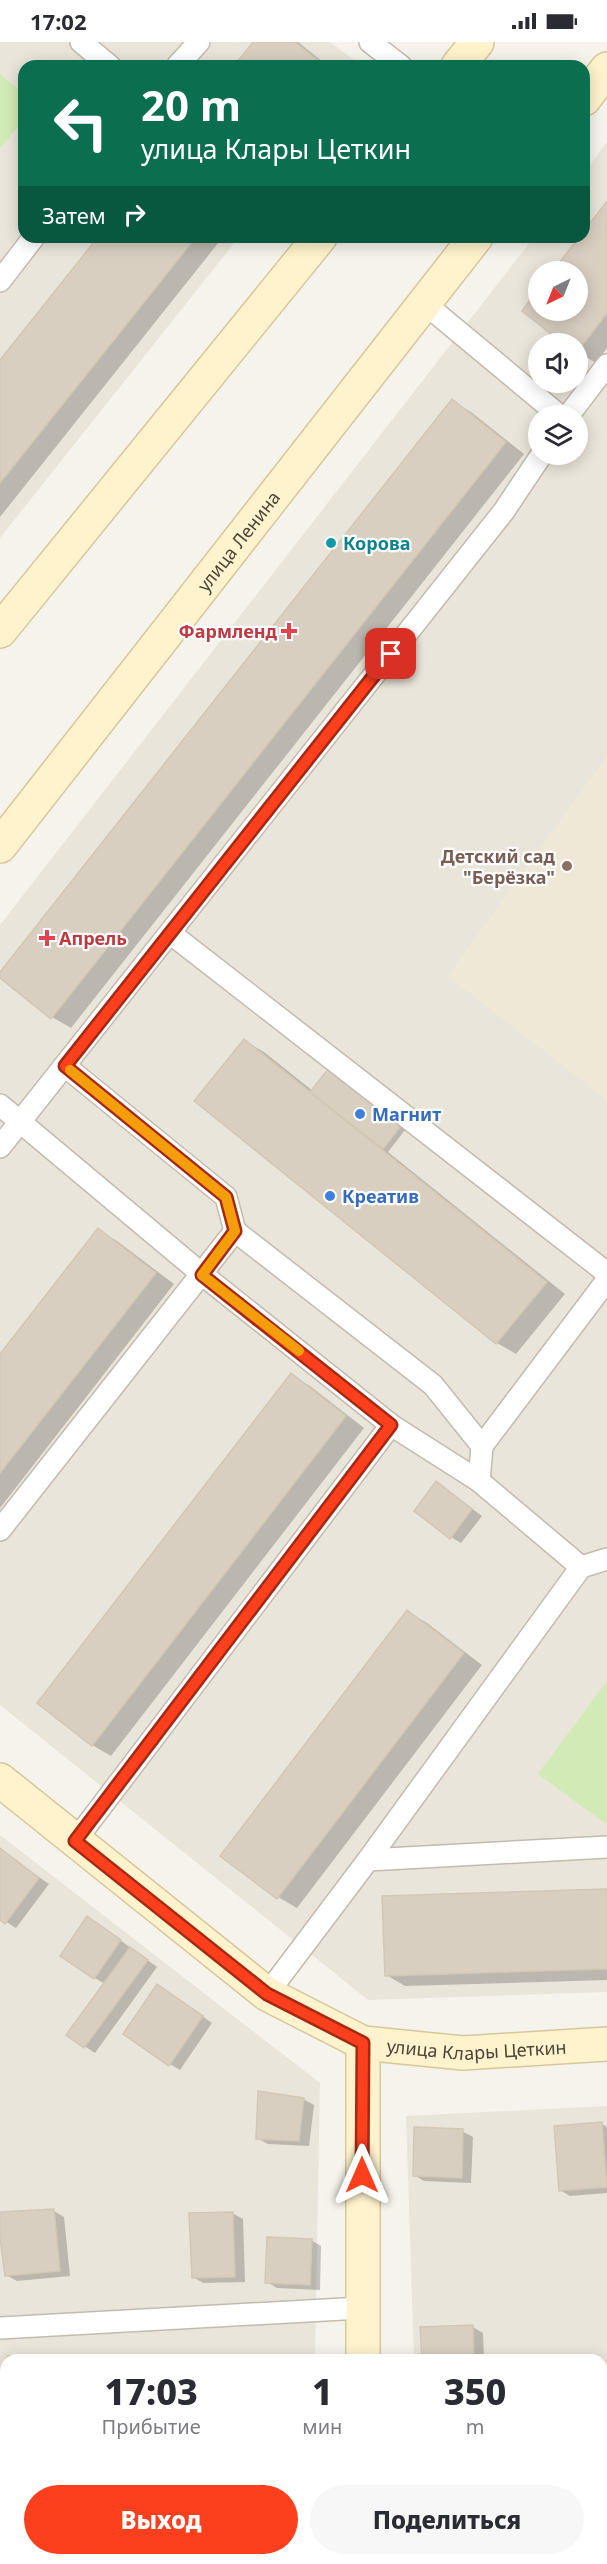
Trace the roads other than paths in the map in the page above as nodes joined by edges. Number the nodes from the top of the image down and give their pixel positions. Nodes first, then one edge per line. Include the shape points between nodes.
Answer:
1 (81, 42) edge
2 (199, 42) edge
3 (370, 42) edge
4 (477, 42) edge
5 (103, 60) edge
6 (182, 60) edge
7 (393, 60) edge
8 (463, 60) edge
9 (607, 69) edge
10 (590, 91) edge
11 (29, 243) edge
12 (315, 243) edge
13 (471, 243) edge
14 (0, 280) edge
15 (424, 303) junction
16 (607, 365) edge
17 (547, 405) edge
18 (576, 405) edge
19 (535, 465) edge
20 (0, 631) edge
21 (0, 846) edge
22 (170, 933) junction
23 (65, 1066) junction
24 (0, 1105) edge
25 (20, 1122) junction
26 (0, 1147) edge
27 (235, 1231) junction
28 (607, 1273) edge
29 (202, 1275) junction
30 (607, 1280) edge
31 (391, 1425) junction
32 (482, 1446) junction
33 (479, 1481) junction
34 (0, 1530) edge
35 (607, 1559) edge
36 (581, 1567) junction
37 (0, 1780) edge
38 (75, 1841) junction
39 (607, 1847) edge
40 (368, 1860) junction
41 (267, 1994) junction
42 (363, 2043) junction
43 (607, 2044) edge
44 (361, 2308) junction
45 (0, 2328) edge
46 (363, 2354) edge

1 - 5 lane
2 - 6 lane
3 - 7 lane
4 - 8 main road
9 - 10 main road
11 - 14 lane
12 - 20 main road
13 - 15 main road, улица Ленина
15 - 17 lane
15 - 21 main road, улица Ленина
16 - 18 lane
19 - 22 lane via 504,510
22 - 23 lane
22 - 28 lane
23 - 25 lane
23 - 27 lane via 226,1197
24 - 25 lane
25 - 26 lane
25 - 29 lane
27 - 29 lane
27 - 32 lane via 433,1385
29 - 31 lane
29 - 34 lane
30 - 32 lane
31 - 33 lane
31 - 38 lane
32 - 33 lane
33 - 36 lane
35 - 36 lane
36 - 40 lane
37 - 38 main road, улица Клары Цеткин
38 - 41 main road, улица Клары Цеткин
39 - 40 lane
40 - 41 lane
41 - 42 main road, улица Клары Цеткин
42 - 43 main road, улица Клары Цеткин via 463,2053
42 - 44 main road
44 - 45 lane
44 - 46 main road

